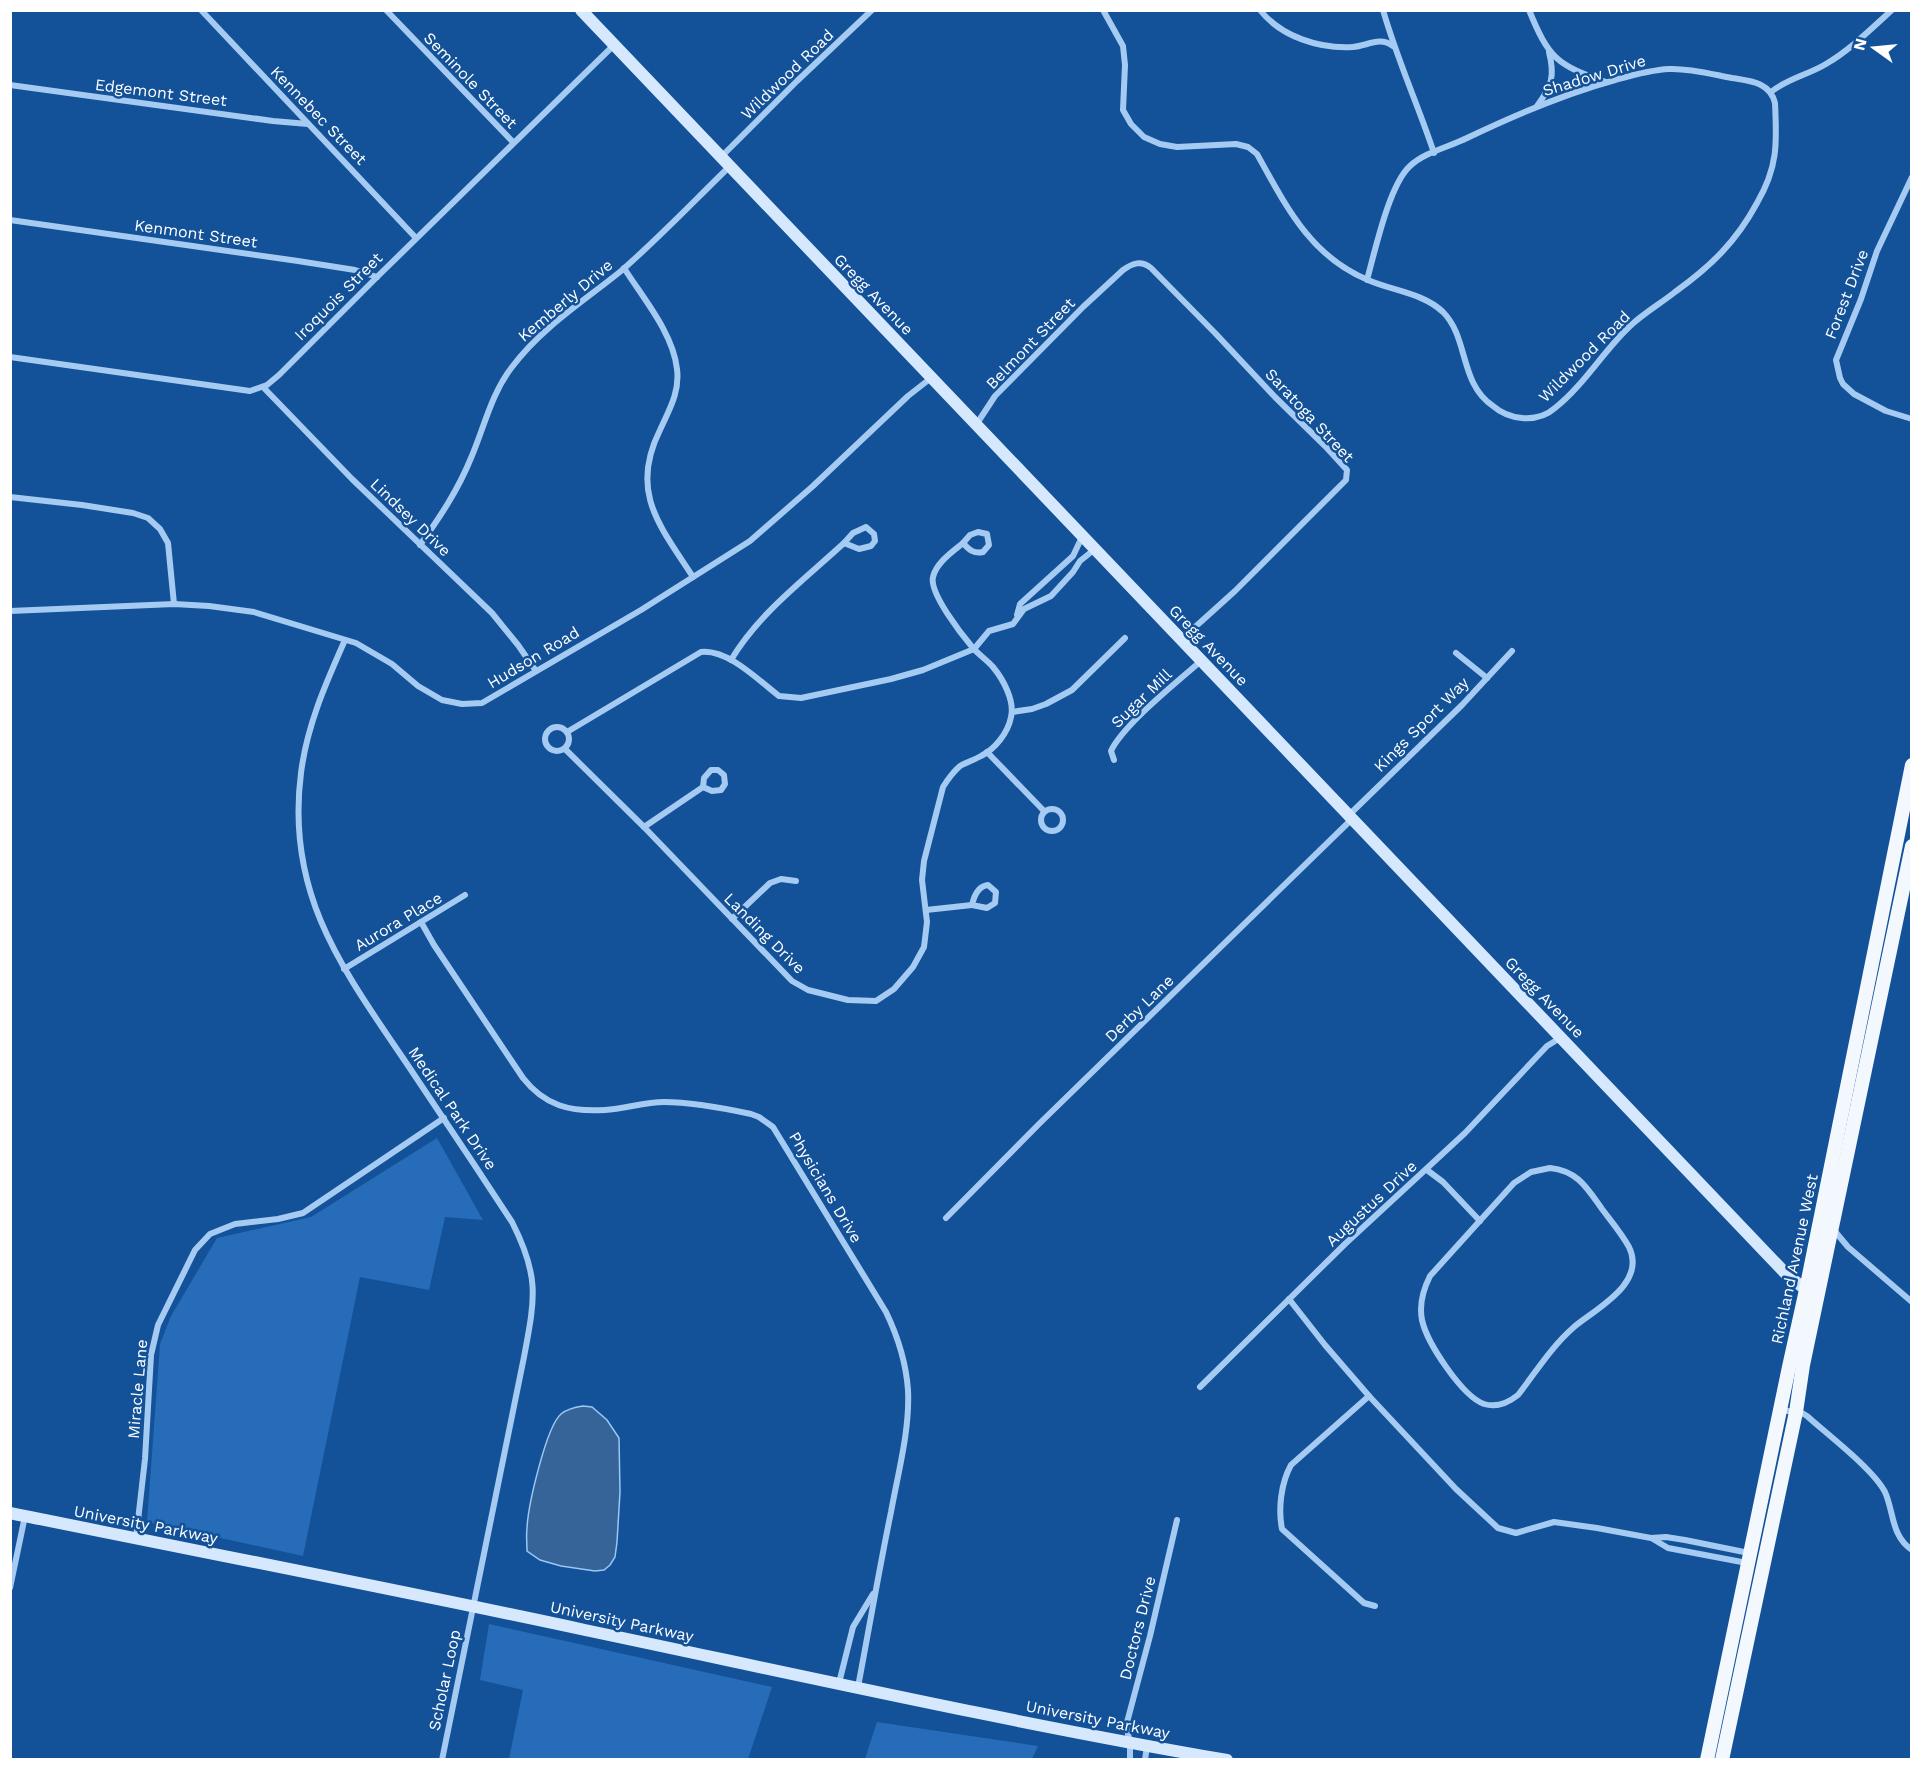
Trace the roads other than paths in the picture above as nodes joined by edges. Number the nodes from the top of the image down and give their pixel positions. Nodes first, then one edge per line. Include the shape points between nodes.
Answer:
1 (201, 10) edge
2 (386, 10) edge
3 (581, 10) edge
4 (872, 10) edge
5 (1102, 10) edge
6 (1260, 10) edge
7 (1383, 10) edge
8 (1529, 10) edge
9 (1892, 10) edge
10 (614, 45) junction
11 (1394, 47) junction
12 (1549, 52) junction
13 (1607, 82) junction
14 (10, 85) edge
15 (1771, 92) junction
16 (1537, 106) junction
17 (309, 124) junction
18 (513, 142) junction
19 (1434, 153) junction
20 (725, 162) junction
21 (1911, 177) edge
22 (10, 220) edge
23 (416, 238) junction
24 (624, 268) junction
25 (377, 277) junction
26 (1367, 280) junction
27 (1108, 284) joint
28 (10, 357) edge
29 (931, 378) junction
30 (262, 387) junction
31 (1911, 419) edge
32 (976, 425) junction
33 (10, 497) edge
34 (1082, 536) junction
35 (844, 543) junction
36 (963, 543) dead end
37 (420, 544) junction
38 (1095, 549) junction
39 (693, 577) junction
40 (174, 604) junction
41 (10, 611) edge
42 (1013, 624) junction
43 (1125, 638) dead end
44 (345, 640) junction
45 (1183, 642) junction
46 (974, 649) junction
47 (1512, 651) dead end
48 (1456, 653) dead end
49 (731, 660) junction
50 (1201, 661) junction
51 (536, 671) junction
52 (1487, 678) junction
53 (1012, 712) junction
54 (567, 732) junction
55 (565, 749) junction
56 (987, 752) junction
57 (1114, 760) dead end
58 (1911, 765) edge
59 (703, 787) dead end
60 (1044, 811) dead end
61 (1350, 817) junction
62 (644, 827) junction
63 (1911, 846) edge
64 (796, 881) dead end
65 (465, 895) dead end
66 (972, 905) junction
67 (926, 909) junction
68 (732, 918) junction
69 (421, 922) junction
70 (344, 969) junction
71 (1560, 1038) junction
72 (444, 1118) junction
73 (1427, 1170) junction
74 (946, 1218) dead end
75 (1480, 1221) junction
76 (1825, 1226) junction
77 (1812, 1294) junction
78 (1289, 1299) junction
79 (1911, 1302) edge
80 (1200, 1387) dead end
81 (1369, 1396) junction
82 (1780, 1410) junction
83 (1796, 1412) junction
84 (10, 1513) edge
85 (24, 1516) junction
86 (1177, 1520) dead end
87 (136, 1538) junction
88 (1652, 1538) junction
89 (1911, 1550) edge
90 (1748, 1558) junction
91 (10, 1588) edge
92 (875, 1592) junction
93 (474, 1606) junction
94 (1375, 1606) dead end
95 (839, 1683) junction
96 (858, 1687) junction
97 (1130, 1742) junction
98 (1148, 1746) junction
99 (442, 1760) edge
100 (1131, 1760) edge
101 (1145, 1760) edge
102 (1227, 1760) edge
103 (1707, 1760) edge
104 (1722, 1760) edge

1 - 17 street, Kennebec Street
2 - 18 street, Seminole Street
3 - 10 street, Gregg Avenue
4 - 20 street, Wildwood Road via 797,81
5 - 26 street, Wildwood Road via 1123,46 1123,110 1131,124 1144,137 1160,144 1236,144 1253,150 1304,232 1336,263
6 - 11 street via 1283,31 1318,45 1356,47 1381,41
7 - 11 street
8 - 12 street
9 - 15 street via 1835,58
10 - 18 street, Iroquois Street
10 - 20 street, Gregg Avenue
11 - 19 street
12 - 13 street via 1573,69
12 - 16 street via 1552,81
13 - 15 street, Shadow Drive via 1680,69 1763,85
13 - 16 street, Shadow Drive
14 - 17 street, Edgemont Street
15 - 26 street, Wildwood Road via 1775,103 1776,154 1764,190 1744,226 1706,269 1629,326 1560,404 1543,415 1514,417 1485,401 1472,381 1443,312 1422,299
16 - 19 street, Shadow Drive
17 - 23 street, Kennebec Street
18 - 23 street, Iroquois Street
19 - 26 street, Shadow Drive via 1410,165 1400,179
20 - 24 street, Kemberly Drive
20 - 29 street, Gregg Avenue
21 - 31 street, Forest Drive via 1877,251 1836,360 1840,378 1848,389 1886,411
22 - 25 street, Kenmont Street via 298,261
23 - 25 street, Iroquois Street
24 - 37 street, Kemberly Drive via 539,337 510,369 495,395 463,476
24 - 39 street via 672,345 677,366 676,394 655,443 646,488 661,528
25 - 30 street, Iroquois Street via 279,375
27 - 32 street, Belmont Street via 995,396
27 - 45 street, Saratoga Street via 1134,263 1146,264 1347,470 1340,487
28 - 30 street via 250,391
29 - 32 street, Gregg Avenue
29 - 39 street, Hudson Road via 750,541
30 - 37 street, Lindsey Drive
32 - 34 street, Gregg Avenue
33 - 40 street via 148,518 168,543
34 - 38 street, Gregg Avenue
34 - 42 street via 1073,556 1020,604
35 - 35 street via 866,527 875,537 871,546 863,549
35 - 49 street via 772,608
36 - 46 street via 936,570 932,581 940,601
37 - 51 street, Lindsey Drive via 492,613
38 - 42 street, Landing Drive via 1080,561 1057,591 1024,609
38 - 45 street, Gregg Avenue
39 - 51 street, Hudson Road
40 - 41 street, Hudson Road
40 - 44 street, Hudson Road via 254,612
42 - 46 street, Landing Drive via 989,631
43 - 53 street via 1072,690 1039,706
44 - 51 street, Hudson Road via 377,654 433,696 452,702 482,703
44 - 70 street, Medical Park Drive via 309,732 298,816 310,893
45 - 50 street, Gregg Avenue
46 - 49 street, Landing Drive via 907,675 794,698 779,696
46 - 53 street via 999,675
47 - 52 street, Kings Sport Way
48 - 52 street
49 - 54 street, Landing Drive via 713,652 696,654
50 - 57 street, Sugar Mill via 1118,739 1111,751
50 - 61 street, Gregg Avenue
52 - 61 street, Kings Sport Way
53 - 56 street, Landing Drive via 1004,734
54 - 55 street
54 - 55 street, Landing Drive via 552,729 545,739 550,748
55 - 62 street, Landing Drive
56 - 60 street
56 - 67 street, Landing Drive via 961,766 943,787 924,861
58 - 76 main road, Richland Avenue West
59 - 62 street
61 - 71 street, Gregg Avenue
61 - 74 street, Derby Lane
62 - 68 street, Landing Drive
63 - 76 main road, Richland Avenue West via 1868,1059
64 - 68 street via 781,879 770,883
65 - 69 street, Aurora Place
66 - 66 street via 981,887 988,885 994,889 997,900 993,906
66 - 67 street
67 - 68 street, Landing Drive via 924,947 913,967 887,994 866,1002 816,992 792,981
69 - 70 street, Aurora Place
69 - 92 street, Physicians Drive via 523,1078 550,1103 565,1108 605,1110 653,1102 685,1104 751,1114 777,1132 886,1312 902,1354 908,1411
70 - 72 street, Medical Park Drive
71 - 73 street, Augustus Drive via 1547,1046
71 - 77 street, Gregg Avenue via 1788,1276
72 - 87 street, Miracle Lane via 303,1213 235,1224 210,1234 195,1250 158,1325 151,1355
72 - 93 street, Medical Park Drive via 512,1222 528,1256 533,1282 530,1328
73 - 75 street
73 - 78 street, Augustus Drive
75 - 75 street via 1430,1276 1423,1292 1422,1320 1447,1369 1473,1398 1500,1405 1513,1400 1574,1328 1621,1288 1632,1263 1629,1248 1584,1185 1572,1174 1558,1169 1531,1172 1514,1183
76 - 77 main road, Richland Avenue West
76 - 79 street
77 - 82 main road, Richland Avenue West
77 - 83 main road, Richland Avenue West
78 - 80 street, Augustus Drive
78 - 81 street
81 - 88 street via 1456,1490 1498,1528 1516,1533 1554,1522
81 - 94 street via 1291,1465 1285,1476 1279,1516 1282,1529 1364,1603
82 - 83 street
82 - 90 main road, Richland Avenue West
83 - 89 street via 1808,1416 1873,1475 1886,1494 1896,1533
83 - 104 main road, Richland Avenue West
84 - 85 street, University Parkway
85 - 87 street, University Parkway
85 - 91 street
86 - 97 street, Doctors Drive via 1126,1726
87 - 93 street, University Parkway
88 - 90 street via 1666,1537
88 - 90 street via 1668,1548
90 - 103 main road, Richland Avenue West
92 - 95 street, Physicians Drive via 853,1628
92 - 96 street, Physicians Drive
93 - 95 street, University Parkway
93 - 99 street, Scholar Loop
95 - 96 street, University Parkway
96 - 97 street, University Parkway
97 - 98 street, University Parkway
97 - 100 street, Doctors Drive
98 - 101 street
98 - 102 street, University Parkway

